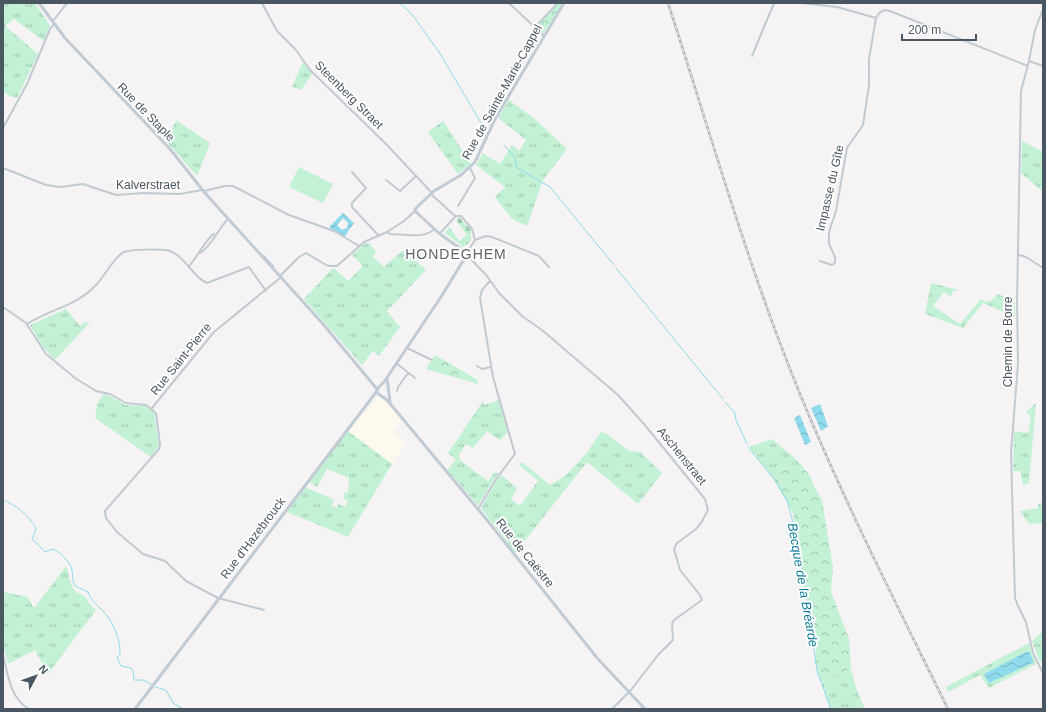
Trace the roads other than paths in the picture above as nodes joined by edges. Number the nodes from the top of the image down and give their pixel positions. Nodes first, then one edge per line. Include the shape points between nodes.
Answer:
1 (39, 3) edge
2 (67, 3) edge
3 (262, 3) edge
4 (509, 3) edge
5 (558, 3) edge
6 (564, 3) edge
7 (774, 3) edge
8 (802, 3) edge
9 (1043, 9) edge
10 (876, 18) junction
11 (53, 23) junction
12 (534, 28) junction
13 (544, 36) junction
14 (752, 56) dead end
15 (1029, 61) junction
16 (1028, 66) junction
17 (1043, 66) edge
18 (3, 128) edge
19 (3, 168) edge
20 (470, 168) junction
21 (352, 172) dead end
22 (416, 176) junction
23 (386, 180) dead end
24 (203, 191) junction
25 (431, 193) junction
26 (458, 206) dead end
27 (415, 211) junction
28 (455, 216) junction
29 (228, 219) junction
30 (434, 229) junction
31 (387, 232) junction
32 (216, 234) junction
33 (440, 234) junction
34 (379, 236) junction
35 (475, 240) junction
36 (359, 246) junction
37 (200, 253) junction
38 (466, 254) junction
39 (1019, 255) junction
40 (820, 261) dead end
41 (189, 266) junction
42 (548, 267) dead end
43 (1043, 268) edge
44 (279, 277) junction
45 (490, 281) junction
46 (266, 290) junction
47 (3, 307) edge
48 (27, 324) junction
49 (407, 348) junction
50 (432, 360) dead end
51 (396, 363) junction
52 (477, 366) dead end
53 (491, 367) junction
54 (389, 373) junction
55 (408, 373) junction
56 (415, 378) dead end
57 (370, 381) junction
58 (381, 385) junction
59 (388, 388) junction
60 (397, 391) dead end
61 (377, 392) junction
62 (388, 392) junction
63 (383, 397) junction
64 (393, 407) junction
65 (152, 408) junction
66 (478, 509) junction
67 (219, 598) junction
68 (264, 610) dead end
69 (3, 655) edge
70 (1043, 673) edge
71 (629, 692) junction
72 (29, 709) edge
73 (135, 709) edge
74 (612, 709) edge
75 (645, 709) edge

1 - 11 main road, Rue de Staple
2 - 11 street
3 - 22 street, Steenberg Straet via 277,31 296,50 310,70
4 - 12 street
5 - 12 street, Rue de Sainte-Marie-Cappel
6 - 13 main road, Rue de Sainte-Marie-Cappel
7 - 14 street
8 - 10 street via 837,7
9 - 15 street, Chemin de Borre via 1035,30
10 - 16 street via 881,11 889,11
10 - 40 street, Impasse du Gîte via 869,57 869,85 863,125 847,148 836,211 829,232 828,242 835,263 832,265
11 - 18 street via 27,84
11 - 24 main road, Rue de Staple via 108,86 166,145
12 - 13 street
13 - 20 main road, Rue de Sainte-Marie-Cappel
15 - 16 street, Chemin de Borre
15 - 17 street
16 - 39 street, Chemin de Borre via 1021,91
19 - 24 street, Kalverstraet via 46,185 61,187 83,184 116,196 144,193 175,195
20 - 25 main road, Rue de Sainte-Marie-Cappel
20 - 26 street via 475,178
21 - 34 street via 366,188 352,202 352,207
22 - 23 street via 400,191
22 - 25 street, Steenberg Straet
24 - 29 main road, Rue de Staple
24 - 36 street, Kalverstraet via 233,186 292,216 334,231
25 - 27 main road, Rue de Sainte-Marie-Cappel
25 - 28 street, Steenberg Straet
27 - 30 main road
27 - 31 street, Rue Saint-Pierre
28 - 33 street
28 - 35 street, Steenberg Straet via 460,215 470,227
29 - 32 street
29 - 44 main road, Rue de Staple via 269,262
30 - 31 street via 430,234
30 - 33 main road
31 - 34 street, Rue Saint-Pierre
32 - 37 street via 208,239
32 - 37 street via 209,248
33 - 38 main road
34 - 36 street, Rue Saint-Pierre
35 - 38 street
35 - 42 street via 486,236 492,238 539,256
36 - 44 street, Rue Saint-Pierre via 334,267 310,254 303,254
37 - 41 street
38 - 45 street, Aschenstraet
38 - 49 main road, Rue d'Hazebrouck via 445,292
39 - 43 street
39 - 70 street, Chemin de Borre via 1017,380 1011,453 1014,583 1017,605 1026,622 1032,650
41 - 46 street via 207,283 249,267
41 - 48 street via 166,250 125,252 118,256 100,282 83,297
44 - 46 street, Rue Saint-Pierre
44 - 57 main road, Rue de Staple
45 - 53 street via 480,296
45 - 71 street, Aschenstraet via 524,317 618,395 682,470 708,505 700,525 677,543 674,549 679,568 702,600 674,620 672,640
46 - 65 street, Rue Saint-Pierre via 214,332
47 - 48 street
48 - 65 street via 46,354 74,378 96,391 110,394 126,403 142,404
49 - 50 street
49 - 51 main road, Rue d'Hazebrouck
51 - 54 main road, Rue d'Hazebrouck
51 - 55 street
52 - 53 street via 482,369
53 - 66 street via 515,454
54 - 58 main road, Rue d'Hazebrouck
54 - 59 main road, Rue de Caëstre
55 - 56 street
55 - 60 street
57 - 58 main road, Rue de Staple
57 - 61 main road, Rue de Staple
58 - 59 main road, Rue de Staple
58 - 61 main road, Rue d'Hazebrouck
59 - 62 main road, Rue de Caëstre
61 - 63 main road
61 - 67 main road, Rue d'Hazebrouck
62 - 63 main road
62 - 64 main road, Rue de Caëstre
63 - 64 main road, Rue de Caëstre
64 - 66 main road, Rue de Caëstre
65 - 67 street via 157,417 159,449 106,510 105,516 118,533 141,553 165,561 186,580
66 - 71 main road, Rue de Caëstre via 598,659
67 - 68 street
67 - 73 main road, Rue d'Hazebrouck
69 - 72 street via 14,694
71 - 74 street
71 - 75 main road, Rue de Caëstre

